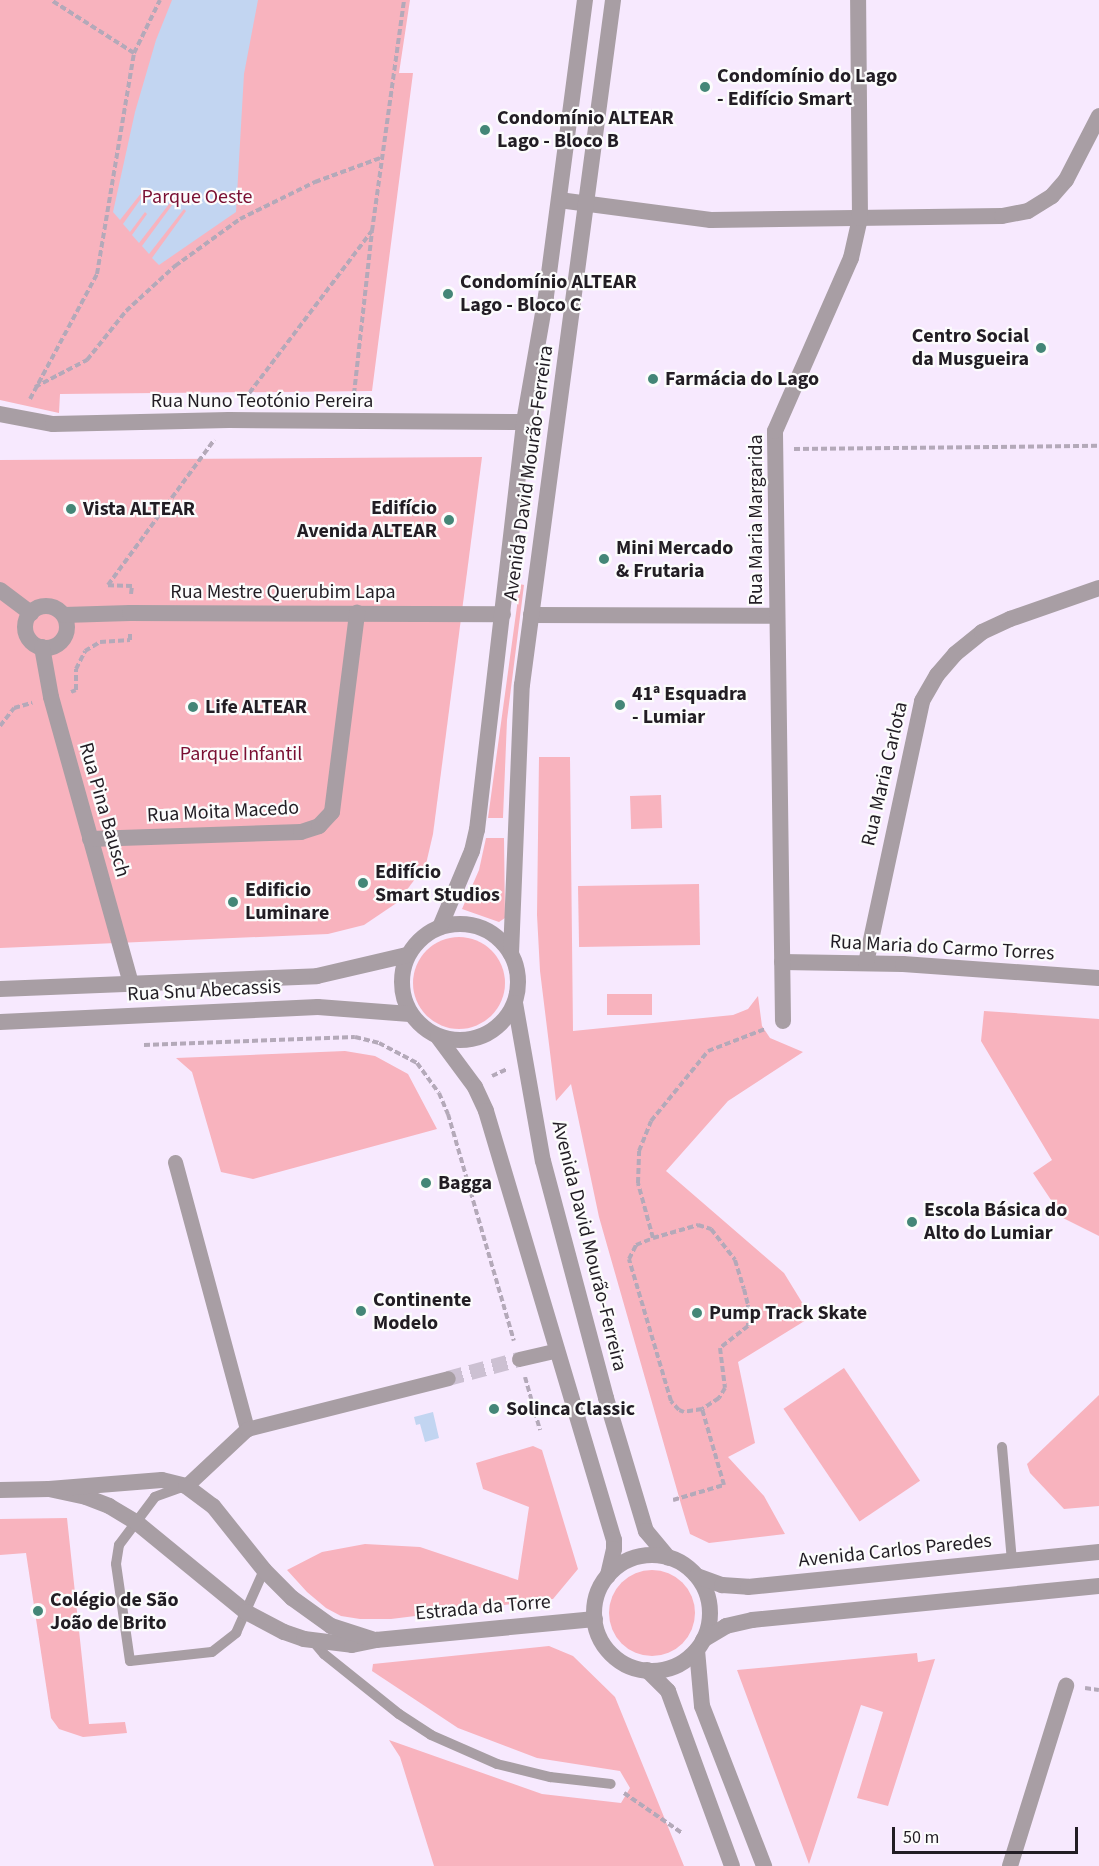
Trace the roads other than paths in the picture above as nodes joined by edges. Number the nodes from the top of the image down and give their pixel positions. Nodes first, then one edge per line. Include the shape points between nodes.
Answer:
1 (585, 0) edge
2 (613, 0) edge
3 (858, 0) edge
4 (1099, 116) edge
5 (1095, 137) edge
6 (559, 200) junction
7 (586, 203) junction
8 (860, 218) junction
9 (0, 414) edge
10 (524, 422) junction
11 (1099, 588) edge
12 (0, 590) edge
13 (31, 613) junction
14 (357, 613) junction
15 (503, 614) junction
16 (64, 615) junction
17 (531, 615) junction
18 (777, 616) junction
19 (42, 647) junction
20 (90, 839) junction
21 (440, 927) junction
22 (511, 954) junction
23 (407, 955) junction
24 (782, 962) junction
25 (866, 963) junction
26 (1099, 978) edge
27 (131, 982) junction
28 (0, 989) edge
29 (514, 1003) junction
30 (410, 1014) junction
31 (783, 1021) road end
32 (0, 1022) edge
33 (438, 1037) junction
34 (175, 1162) dead end
35 (557, 1350) junction
36 (519, 1359) tunnel mouth
37 (448, 1378) tunnel mouth
38 (247, 1429) junction
39 (1002, 1447) dead end
40 (186, 1486) junction
41 (49, 1489) junction
42 (0, 1490) edge
43 (136, 1522) junction
44 (1099, 1552) edge
45 (669, 1558) junction
46 (1012, 1561) junction
47 (264, 1570) junction
48 (608, 1576) junction
49 (697, 1576) junction
50 (1099, 1586) edge
51 (246, 1612) junction
52 (595, 1619) junction
53 (376, 1640) junction
54 (313, 1641) junction
55 (700, 1645) junction
56 (647, 1670) junction
57 (1066, 1686) dead end
58 (611, 1784) road end
59 (1014, 1865) edge
60 (732, 1866) edge
61 (764, 1866) edge

1 - 6 street, Avenida David Mourão-Ferreira
2 - 7 street, Avenida David Mourão-Ferreira
3 - 8 street, Rua Maria Margarida
4 - 5 street
5 - 8 street via 1052,196 1028,211 1002,216
6 - 7 street
6 - 10 street, Avenida David Mourão-Ferreira
7 - 8 street via 711,220
7 - 17 street, Avenida David Mourão-Ferreira
8 - 18 street, Rua Maria Margarida via 851,258 775,432
9 - 10 street, Rua Nuno Teotónio Pereira via 53,424 229,420
10 - 15 street, Avenida David Mourão-Ferreira
11 - 25 street, Rua Maria Carlota via 982,632 937,675 922,701
12 - 13 street
13 - 16 street via 48,606
13 - 19 street via 26,633
14 - 15 street, Rua Mestre Querubim Lapa
14 - 16 street, Rua Mestre Querubim Lapa
14 - 20 street, Rua Moita Macedo via 332,812 319,826 302,832
15 - 21 street, Avenida David Mourão-Ferreira via 477,830
16 - 19 street via 67,629 61,642
17 - 18 street
17 - 22 street, Avenida David Mourão-Ferreira via 521,707
18 - 24 street, Rua Maria Margarida
19 - 20 street, Rua Pina Bausch via 51,697
20 - 27 street, Rua Pina Bausch
21 - 22 street via 473,925 502,941
21 - 23 street via 416,943
22 - 29 street via 518,970
23 - 27 street, Rua Snu Abecassis via 317,976
23 - 30 street via 401,975 402,995
24 - 25 street, Rua Maria do Carmo Torres
24 - 31 street, Rua Maria Margarida
25 - 26 street, Rua Maria do Carmo Torres
27 - 28 street, Rua Snu Abecassis
29 - 33 street via 506,1019 492,1032 456,1041
29 - 45 street, Avenida David Mourão-Ferreira via 543,1161 606,1398 646,1531
30 - 32 street, Rua Snu Abecassis via 318,1007
30 - 33 street via 422,1028
33 - 35 street via 475,1086 486,1111
34 - 38 street
35 - 36 street
35 - 48 street via 614,1540
37 - 38 street
38 - 40 street
39 - 46 lane
40 - 41 street, Estrada da Torre via 162,1480
40 - 43 lane via 154,1497
40 - 47 street, Estrada da Torre via 213,1506
41 - 42 street, Estrada da Torre
41 - 43 street, Estrada da Torre via 86,1497
43 - 51 street, Estrada da Torre
43 - 51 lane via 119,1545 116,1564 130,1661 212,1652 236,1633
44 - 46 street, Avenida Carlos Paredes
45 - 48 street via 636,1558
45 - 49 street
46 - 49 street, Avenida Carlos Paredes via 748,1587 722,1585
47 - 51 lane
47 - 53 street, Estrada da Torre via 316,1617 331,1626
48 - 52 street via 597,1596
49 - 55 street via 710,1607 710,1619
50 - 55 street via 752,1620 726,1626
51 - 54 street, Estrada da Torre via 284,1632
52 - 53 street, Estrada da Torre
52 - 56 street via 608,1650 625,1664
53 - 54 street, Estrada da Torre via 352,1645
54 - 58 lane via 399,1714 431,1735 497,1764 550,1777
55 - 56 street via 680,1664
55 - 61 street via 702,1707
56 - 60 street via 668,1691
57 - 59 street

